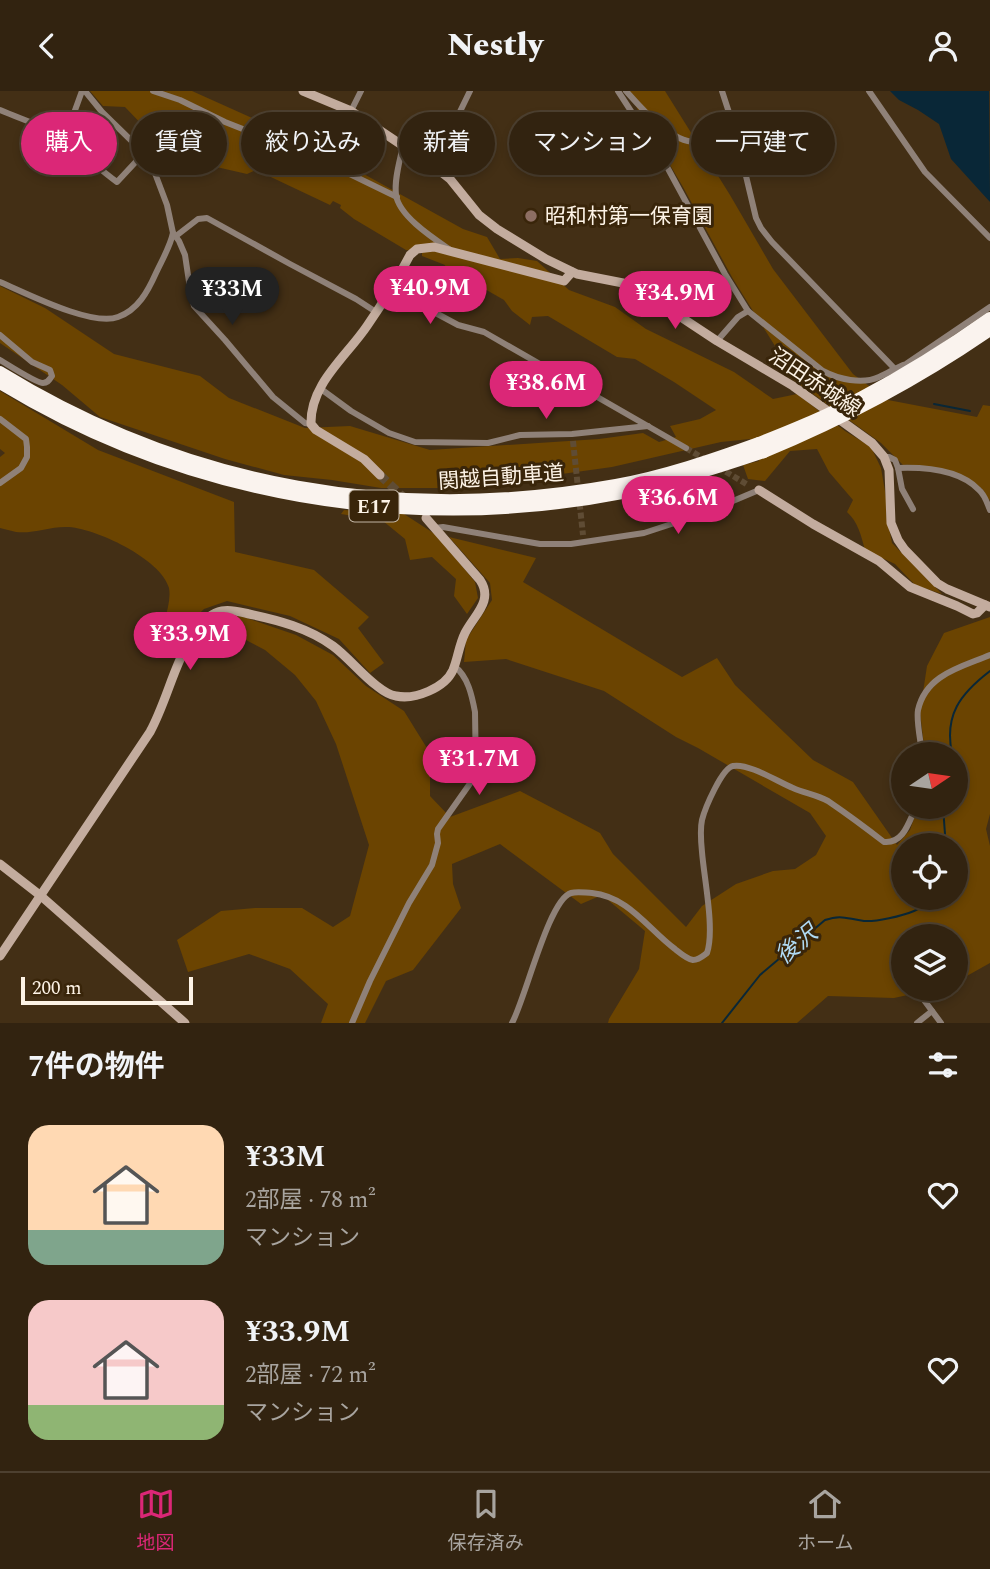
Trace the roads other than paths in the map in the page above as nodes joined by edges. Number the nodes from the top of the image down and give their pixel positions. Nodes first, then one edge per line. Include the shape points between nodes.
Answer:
1 (83, 91) edge
2 (153, 91) edge
3 (303, 91) edge
4 (361, 91) edge
5 (470, 91) edge
6 (618, 91) edge
7 (625, 91) edge
8 (722, 91) edge
9 (869, 91) edge
10 (0, 110) edge
11 (351, 111) junction
12 (74, 112) edge
13 (460, 112) edge
14 (729, 112) edge
15 (21, 119) edge
16 (131, 140) edge
17 (691, 141) edge
18 (399, 142) edge
19 (131, 167) edge
20 (399, 169) edge
21 (107, 175) edge
22 (156, 175) edge
23 (445, 175) edge
24 (745, 175) edge
25 (397, 197) junction
26 (175, 235) junction
27 (990, 238) edge
28 (457, 254) junction
29 (572, 272) junction
30 (0, 282) edge
31 (990, 307) edge
32 (379, 308) junction
33 (748, 311) junction
34 (990, 318) edge
35 (990, 330) edge
36 (0, 335) edge
37 (717, 341) junction
38 (0, 360) edge
39 (894, 368) junction
40 (0, 372) edge
41 (0, 383) edge
42 (321, 389) junction
43 (0, 419) edge
44 (311, 425) junction
45 (648, 426) junction
46 (687, 448) tunnel mouth
47 (761, 448) junction
48 (884, 457) junction
49 (898, 468) junction
50 (380, 475) tunnel mouth
51 (0, 483) edge
52 (748, 485) tunnel mouth
53 (759, 490) junction
54 (912, 509) dead end
55 (990, 510) edge
56 (426, 518) dead end
57 (435, 528) junction
58 (986, 609) edge
59 (990, 655) edge
60 (454, 666) junction
61 (921, 742) edge
62 (910, 819) edge
63 (0, 864) edge
64 (41, 896) junction
65 (0, 956) edge
66 (925, 1001) edge
67 (932, 1011) junction
68 (186, 1023) edge
69 (352, 1023) edge
70 (512, 1023) edge
71 (917, 1023) edge
72 (942, 1023) edge

1 - 12 street
1 - 16 street
2 - 25 street via 323,161
3 - 11 street, 沼田赤城線
4 - 11 street
5 - 13 street
6 - 33 street via 666,165
7 - 17 street via 647,114
8 - 14 street
9 - 27 street via 925,172
10 - 15 street
11 - 18 street, 沼田赤城線
19 - 21 street via 117,182
20 - 25 street
22 - 26 street
23 - 29 street, 沼田赤城線 via 497,229
24 - 39 street via 761,228
25 - 28 street via 415,223
26 - 30 street via 148,292 116,319 78,314
26 - 32 street via 207,218
26 - 44 street via 185,255 194,306 273,397
28 - 29 street via 564,281
28 - 32 street via 434,247 417,249
29 - 37 street, 沼田赤城線 via 637,288
31 - 39 street
32 - 42 street
32 - 45 street via 408,297 458,325 484,332
33 - 37 street
33 - 39 street via 836,378 874,379
34 - 47 highway, 関越自動車道 / E17, bridge via 861,398
35 - 47 highway, 関越自動車道 / E17, bridge via 866,406 815,431
36 - 38 street via 52,376 42,383
37 - 48 street, 沼田赤城線 via 809,398 872,443
40 - 47 highway, 関越自動車道 / E17 via 105,428 216,468 301,488 387,499 473,501 568,492
41 - 47 highway, 関越自動車道 / E17 via 97,434 165,461 256,488 377,506 475,509 569,501 669,482
42 - 44 street
42 - 45 street via 389,433 415,442 488,443 520,435 573,437
43 - 51 street via 26,439 27,447 21,468
44 - 50 street via 364,459
45 - 46 street
48 - 49 street via 895,460
48 - 58 street via 890,478 891,523 898,540 937,583
49 - 54 street
49 - 55 street via 928,468 956,475 978,488
52 - 53 street
53 - 57 street via 643,533 540,544
53 - 58 street via 879,561 910,587 973,614
56 - 57 street
57 - 60 street via 486,593
59 - 61 street via 947,673 926,689 918,711
60 - 64 street via 446,680 425,692 396,696 383,691 344,655 306,631 231,610 211,616 195,632 177,664 149,732
60 - 69 street via 474,703 476,775 438,829 432,865
62 - 70 street via 900,837 884,842 824,799 742,766 726,769 702,820 708,953 692,960 685,957 624,904 610,897 569,893 550,921
63 - 64 street
64 - 65 street
64 - 68 street
66 - 67 street
67 - 71 street
67 - 72 street

